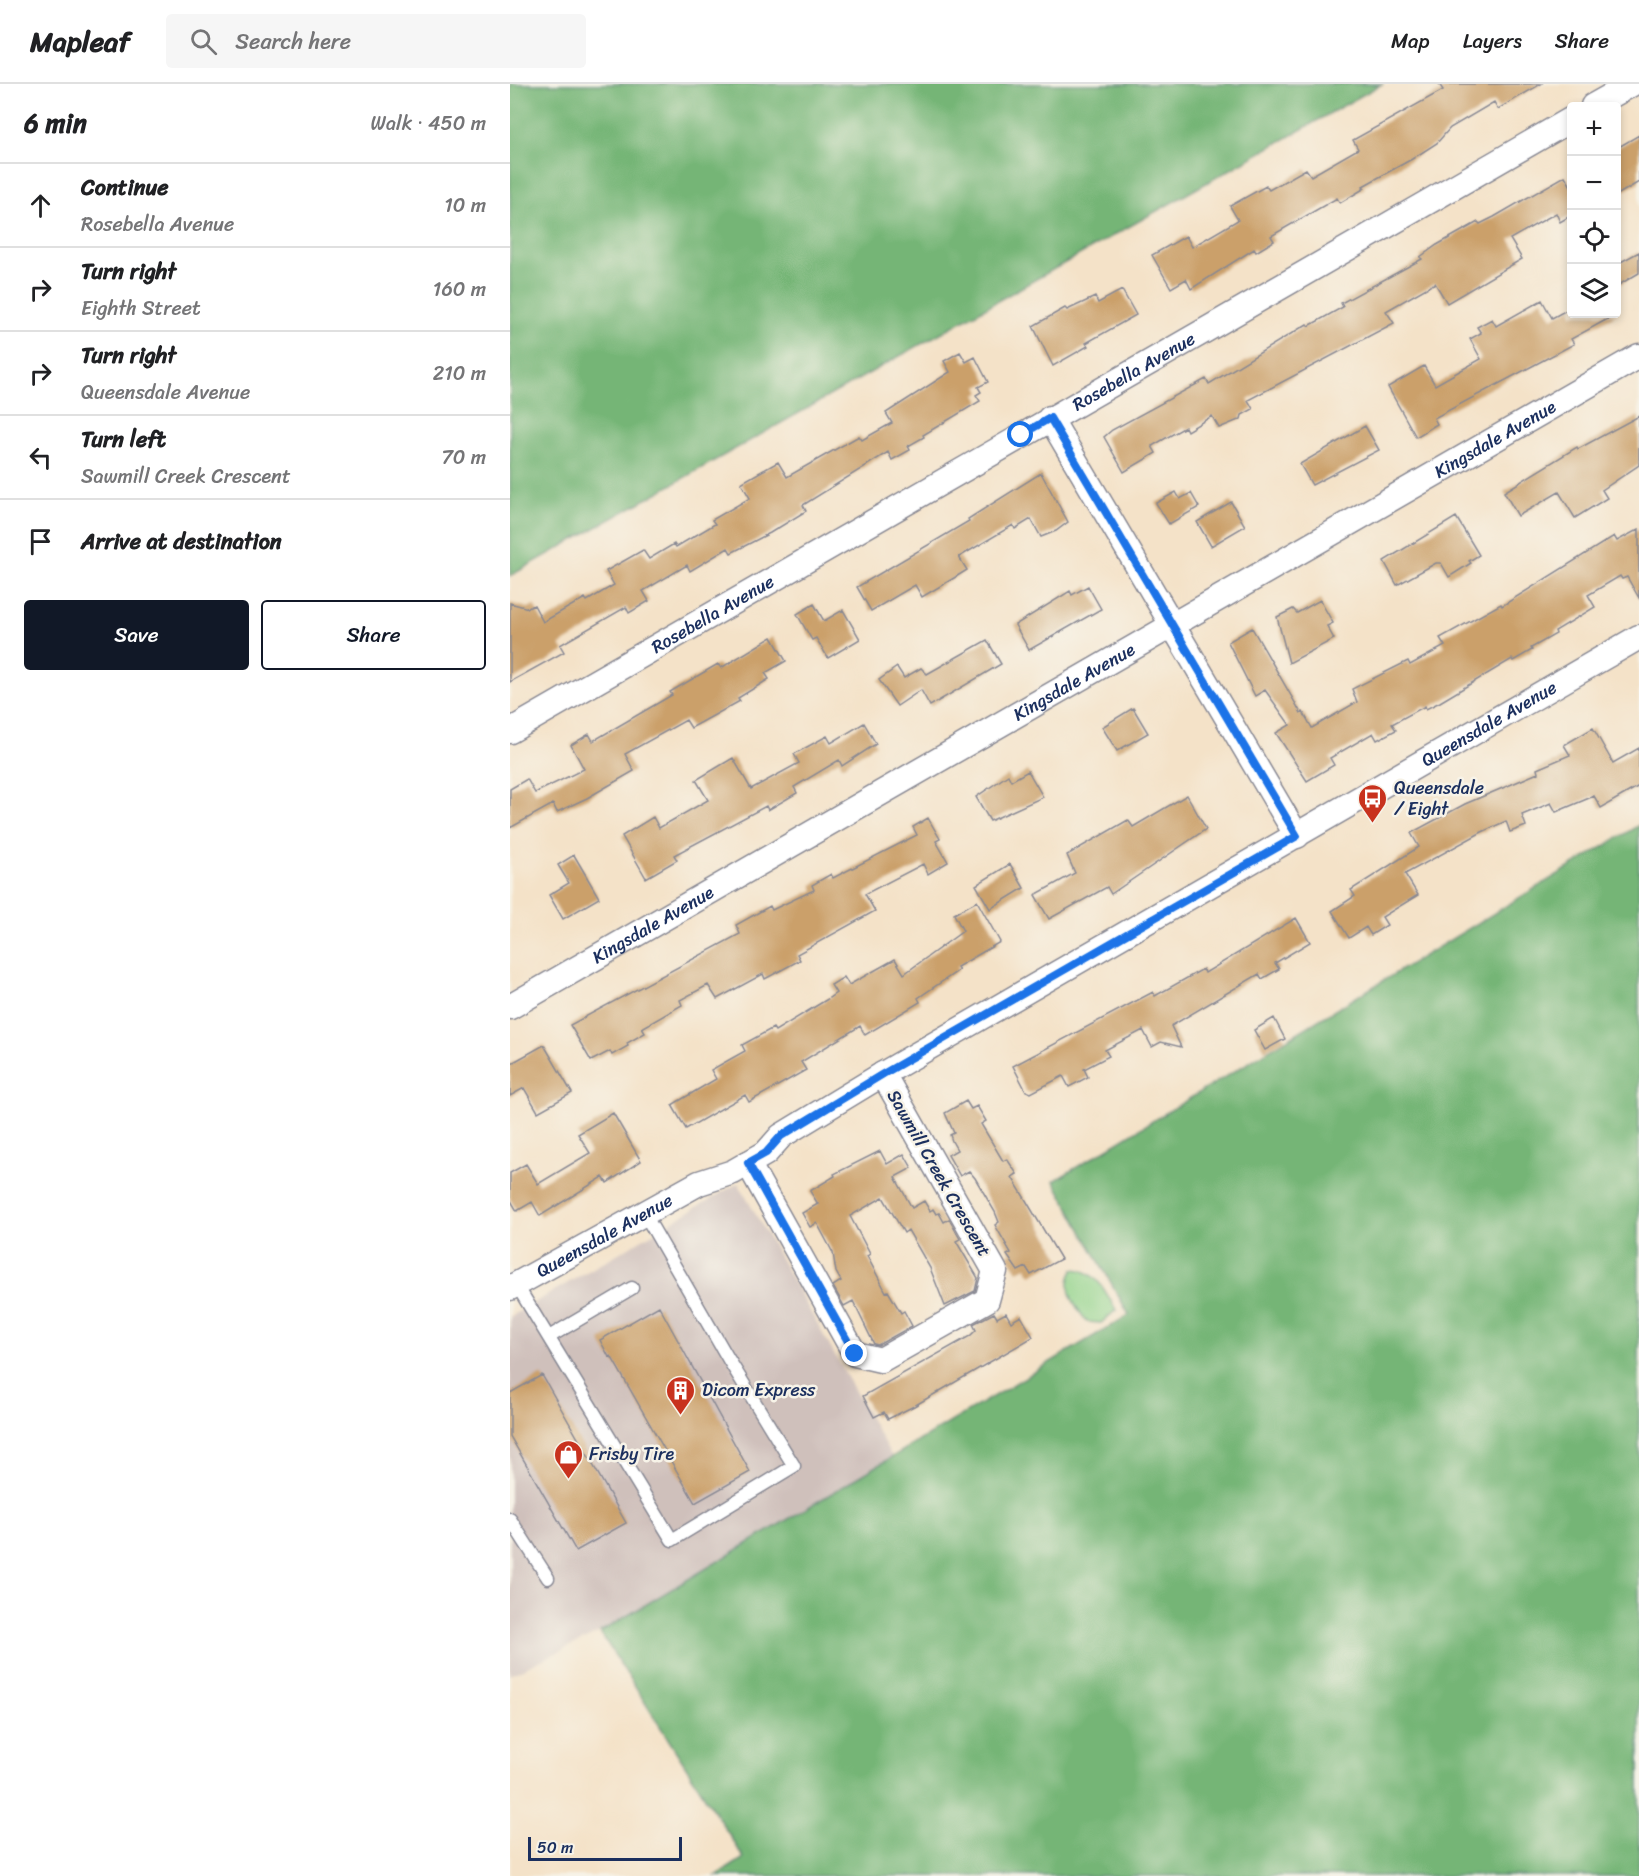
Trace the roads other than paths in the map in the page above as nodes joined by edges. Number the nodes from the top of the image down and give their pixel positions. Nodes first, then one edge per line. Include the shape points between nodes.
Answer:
1 (1632, 84) edge
2 (1600, 102) edge
3 (1567, 122) edge
4 (1639, 356) edge
5 (1050, 418) junction
6 (1170, 626) junction
7 (1639, 637) edge
8 (510, 731) edge
9 (1297, 836) junction
10 (510, 1006) edge
11 (883, 1074) junction
12 (781, 1136) junction
13 (748, 1163) junction
14 (699, 1183) junction
15 (644, 1213) junction
16 (513, 1286) edge
17 (632, 1288) dead end
18 (549, 1337) junction
19 (510, 1519) edge
20 (549, 1578) dead end

1 - 2 street
3 - 5 street, Rosebella Avenue
4 - 6 street, Kingsdale Avenue
5 - 6 street
5 - 8 street, Rosebella Avenue
6 - 9 street
6 - 10 street, Kingsdale Avenue
7 - 9 street, Queensdale Avenue
9 - 11 street, Queensdale Avenue
11 - 12 street, Queensdale Avenue
11 - 13 street, Sawmill Creek Crescent via 995,1271 987,1300 881,1360 855,1354
12 - 13 street, Queensdale Avenue via 766,1153
12 - 14 street, Queensdale Avenue via 759,1139 726,1158
13 - 14 street, Queensdale Avenue
14 - 15 street, Queensdale Avenue
15 - 16 street, Queensdale Avenue
15 - 18 lane via 794,1466 672,1540
16 - 18 lane
17 - 18 lane
19 - 20 lane

